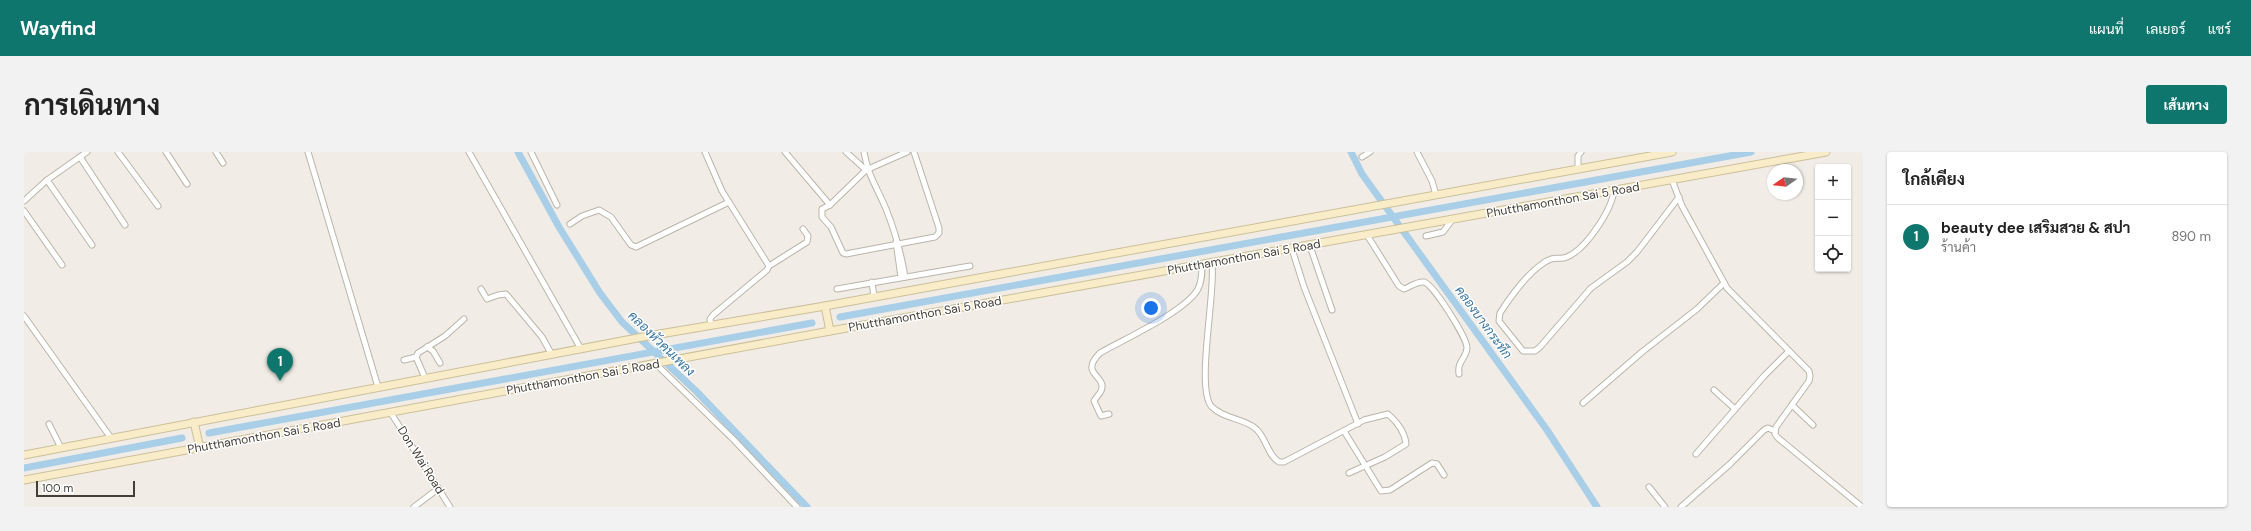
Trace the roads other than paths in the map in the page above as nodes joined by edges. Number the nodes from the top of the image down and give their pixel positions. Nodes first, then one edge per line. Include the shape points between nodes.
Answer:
1 (86, 152) edge
2 (118, 152) edge
3 (166, 152) edge
4 (216, 152) edge
5 (308, 152) edge
6 (469, 152) edge
7 (531, 152) edge
8 (705, 152) edge
9 (784, 152) edge
10 (846, 152) edge
11 (864, 152) edge
12 (907, 152) edge
13 (914, 152) edge
14 (1370, 152) edge
15 (1417, 152) edge
16 (1580, 152) edge
17 (1672, 152) edge
18 (1826, 152) edge
19 (80, 157) junction
20 (1362, 157) dead end
21 (223, 164) dead end
22 (1578, 169) junction
23 (866, 170) junction
24 (47, 180) junction
25 (1672, 180) junction
26 (187, 184) dead end
27 (1614, 190) junction
28 (1436, 195) junction
29 (1679, 197) junction
30 (24, 201) edge
31 (729, 202) junction
32 (830, 205) junction
33 (158, 206) dead end
34 (557, 206) dead end
35 (24, 211) edge
36 (1452, 220) junction
37 (570, 224) dead end
38 (126, 225) dead end
39 (803, 229) dead end
40 (1367, 235) junction
41 (1426, 236) dead end
42 (92, 245) dead end
43 (898, 245) junction
44 (1310, 246) junction
45 (1292, 249) junction
46 (1212, 263) junction
47 (62, 265) dead end
48 (1202, 265) junction
49 (769, 266) junction
50 (970, 266) dead end
51 (903, 277) junction
52 (872, 282) junction
53 (1724, 284) junction
54 (481, 289) dead end
55 (837, 289) dead end
56 (874, 297) junction
57 (825, 306) junction
58 (1332, 310) dead end
59 (24, 316) edge
60 (464, 319) dead end
61 (711, 325) junction
62 (830, 331) junction
63 (427, 347) junction
64 (581, 349) junction
65 (1789, 351) junction
66 (552, 355) junction
67 (416, 357) junction
68 (404, 360) dead end
69 (440, 363) dead end
70 (656, 364) junction
71 (1459, 374) dead end
72 (425, 378) junction
73 (378, 387) junction
74 (1714, 390) dead end
75 (1583, 403) dead end
76 (1792, 405) junction
77 (1735, 409) junction
78 (391, 413) junction
79 (1109, 414) dead end
80 (194, 422) junction
81 (49, 424) dead end
82 (1358, 424) junction
83 (1813, 425) dead end
84 (1344, 431) junction
85 (1775, 431) junction
86 (111, 438) junction
87 (62, 448) junction
88 (200, 448) junction
89 (1696, 454) dead end
90 (24, 455) edge
91 (1364, 465) junction
92 (1349, 473) dead end
93 (1444, 475) dead end
94 (24, 480) edge
95 (1650, 487) dead end
96 (439, 488) junction
97 (414, 507) edge
98 (450, 507) edge
99 (797, 507) edge
100 (1664, 507) edge
101 (1681, 507) edge
102 (1862, 507) edge

1 - 19 street
2 - 33 street
3 - 26 street
4 - 21 street
5 - 73 street
6 - 64 street
7 - 34 street
8 - 31 street
9 - 32 street
10 - 23 street
11 - 23 street
12 - 23 street
13 - 43 street via 939,233 935,237
14 - 20 street
15 - 28 street
16 - 22 street
17 - 22 main road
18 - 25 main road, Phutthamonthon Sai 5 Road
19 - 24 street
19 - 38 street
22 - 28 main road
23 - 32 street
23 - 43 street via 886,209
24 - 30 street
24 - 42 street
25 - 27 main road, Phutthamonthon Sai 5 Road
25 - 29 street
27 - 29 street via 1609,209 1580,247 1566,258 1552,257 1532,271 1500,313 1499,321 1523,350 1535,351 1591,288 1627,262
27 - 36 main road, Phutthamonthon Sai 5 Road
28 - 56 main road
29 - 53 street
31 - 37 street via 636,248 610,217 599,210 588,213
31 - 49 street
32 - 43 street via 820,213 831,228 843,253
35 - 47 street
36 - 40 main road, Phutthamonthon Sai 5 Road
36 - 41 street via 1443,232
39 - 49 street via 808,236 807,242
40 - 44 main road, Phutthamonthon Sai 5 Road
40 - 71 street via 1399,286 1404,289 1424,282 1435,291 1466,340 1466,352 1460,362
43 - 51 street
44 - 45 main road, Phutthamonthon Sai 5 Road
44 - 58 street
45 - 46 main road, Phutthamonthon Sai 5 Road
45 - 82 street via 1304,287
46 - 48 main road, Phutthamonthon Sai 5 Road
46 - 84 street via 1213,284 1204,392 1212,407 1222,414 1254,427 1279,462 1284,462
48 - 62 main road, Phutthamonthon Sai 5 Road
48 - 79 street via 1203,276 1198,289 1185,303 1100,353 1091,362 1091,367 1102,386 1094,401 1095,405 1101,416
49 - 61 street via 713,315 710,319
50 - 51 street
51 - 52 street
52 - 55 street
52 - 56 street
53 - 65 street
53 - 75 street
54 - 66 street via 488,299 506,294 542,337
56 - 57 main road
57 - 61 main road
57 - 62 main road
59 - 86 street
60 - 63 street via 445,336
61 - 64 main road
62 - 70 main road, Phutthamonthon Sai 5 Road
63 - 67 street
63 - 69 street via 437,356
64 - 66 main road
65 - 76 street via 1809,371 1810,376
65 - 77 street
66 - 72 main road
67 - 68 street
67 - 72 street
70 - 78 main road, Phutthamonthon Sai 5 Road
70 - 99 street via 734,440
72 - 73 main road
73 - 80 main road
74 - 77 street
76 - 83 street
76 - 85 street
77 - 89 street
78 - 88 main road, Phutthamonthon Sai 5 Road
78 - 96 street, Don Wai Road
80 - 86 main road
80 - 88 main road
81 - 87 street
82 - 84 street
82 - 91 street via 1388,414 1406,438 1406,444 1402,448
84 - 91 street
85 - 101 street via 1764,430
85 - 102 street via 1784,444
86 - 87 main road
87 - 90 main road
88 - 94 main road, Phutthamonthon Sai 5 Road
91 - 92 street
91 - 93 street via 1376,487 1385,492 1432,463 1437,464
95 - 100 street
96 - 97 street
96 - 98 street, Don Wai Road

